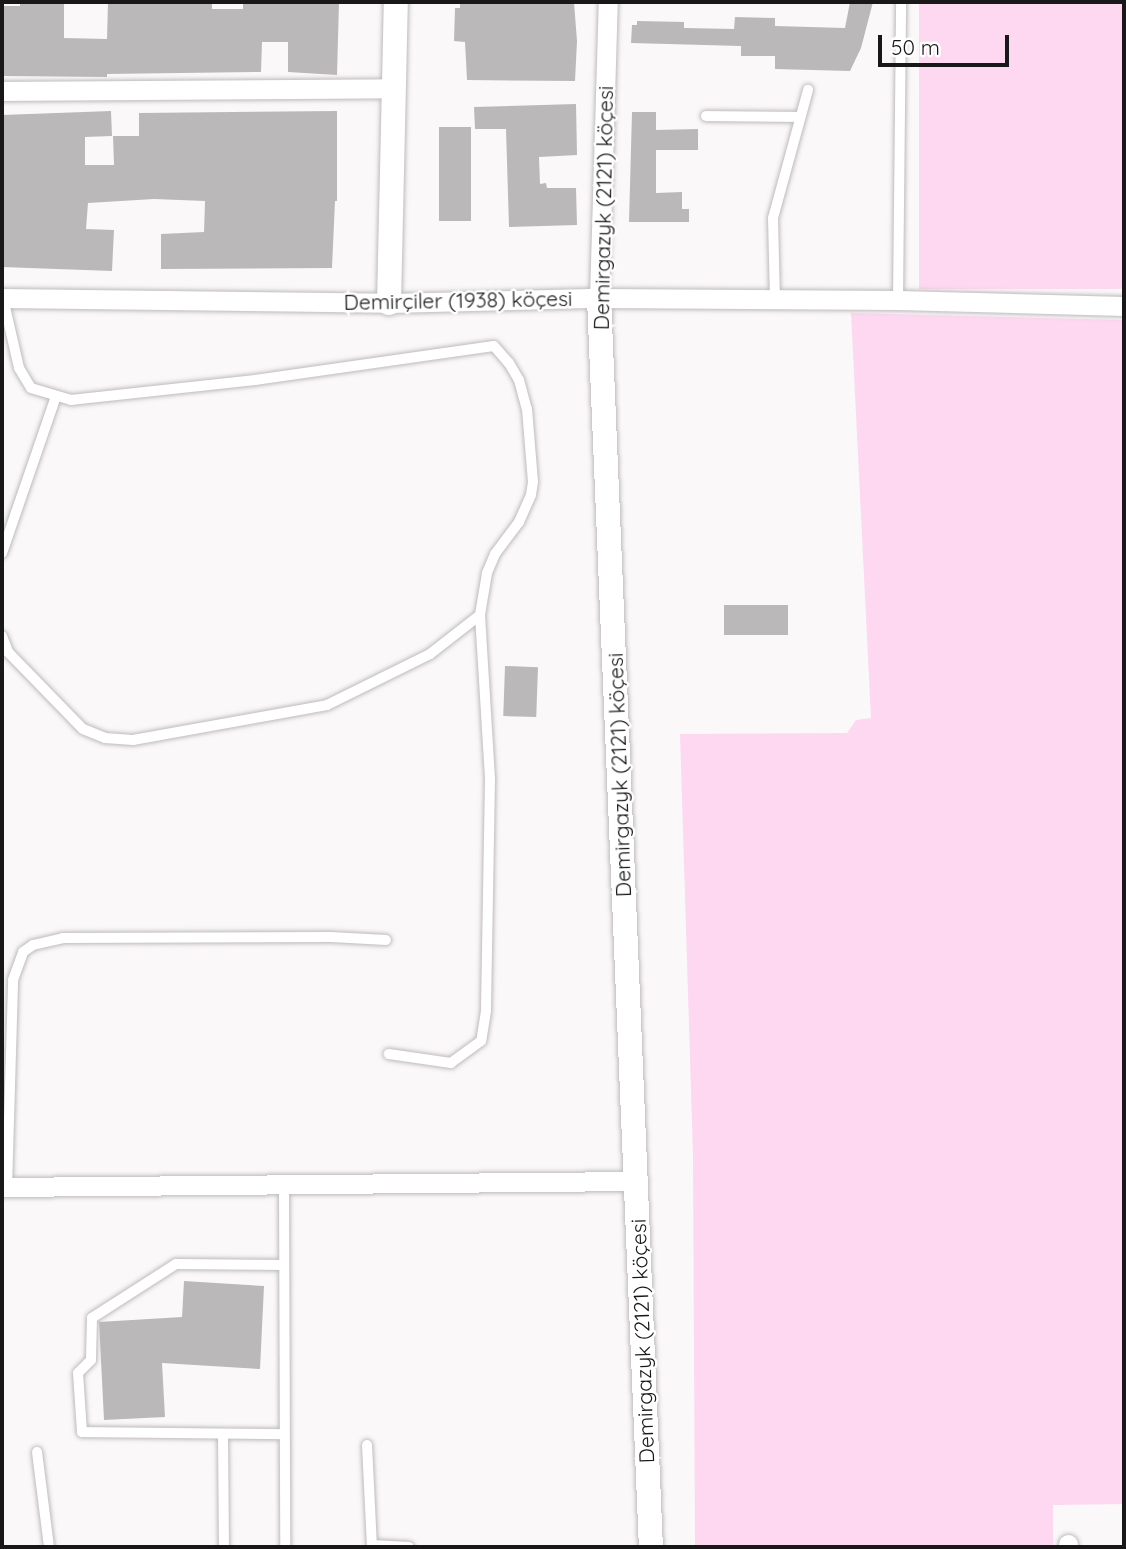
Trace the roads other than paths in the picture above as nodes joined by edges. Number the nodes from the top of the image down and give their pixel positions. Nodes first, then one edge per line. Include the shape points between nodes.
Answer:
1 (396, 2) edge
2 (608, 2) edge
3 (901, 2) edge
4 (394, 88) junction
5 (808, 90) dead end
6 (2, 91) edge
7 (706, 116) dead end
8 (799, 117) junction
9 (2, 298) edge
10 (599, 298) junction
11 (898, 300) junction
12 (775, 301) junction
13 (389, 303) junction
14 (1124, 306) edge
15 (56, 396) junction
16 (2, 553) edge
17 (480, 615) junction
18 (2, 636) edge
19 (386, 940) dead end
20 (389, 1054) dead end
21 (636, 1181) junction
22 (284, 1184) junction
23 (4, 1187) edge
24 (284, 1265) junction
25 (223, 1434) junction
26 (284, 1434) junction
27 (367, 1445) dead end
28 (37, 1452) dead end
29 (372, 1546) edge
30 (49, 1547) edge
31 (224, 1547) edge
32 (285, 1547) edge
33 (410, 1547) edge
34 (651, 1547) edge

1 - 4 street
2 - 10 street, Demirgazyk (2121) köçesi
3 - 11 lane
4 - 6 street
4 - 13 street
5 - 8 lane
7 - 8 lane
8 - 12 lane via 774,218
9 - 13 street, Demirçiler (1938) köçesi
9 - 15 lane via 19,368 31,388
10 - 12 street, Demirçiler (1938) köçesi
10 - 13 street, Demirçiler (1938) köçesi
10 - 21 street, Demirgazyk (2121) köçesi
11 - 12 street, Demirçiler (1938) köçesi
11 - 14 street, Demirçiler (1938) köçesi
15 - 16 lane
15 - 17 lane via 71,400 256,380 494,346 519,380 527,410 533,482 519,522 487,573
17 - 18 lane via 430,654 327,705 133,740 105,738 83,729 8,653
17 - 20 lane via 490,779 486,1011 481,1041 451,1063
19 - 23 lane via 63,938 33,945 23,952 13,981
21 - 22 street
21 - 34 street, Demirgazyk (2121) köçesi
22 - 23 street
22 - 24 lane
24 - 25 lane via 176,1264 92,1318 91,1360 78,1373 82,1432
24 - 26 lane
25 - 26 lane
25 - 31 lane
26 - 32 lane
27 - 29 lane
28 - 30 lane
29 - 33 lane

